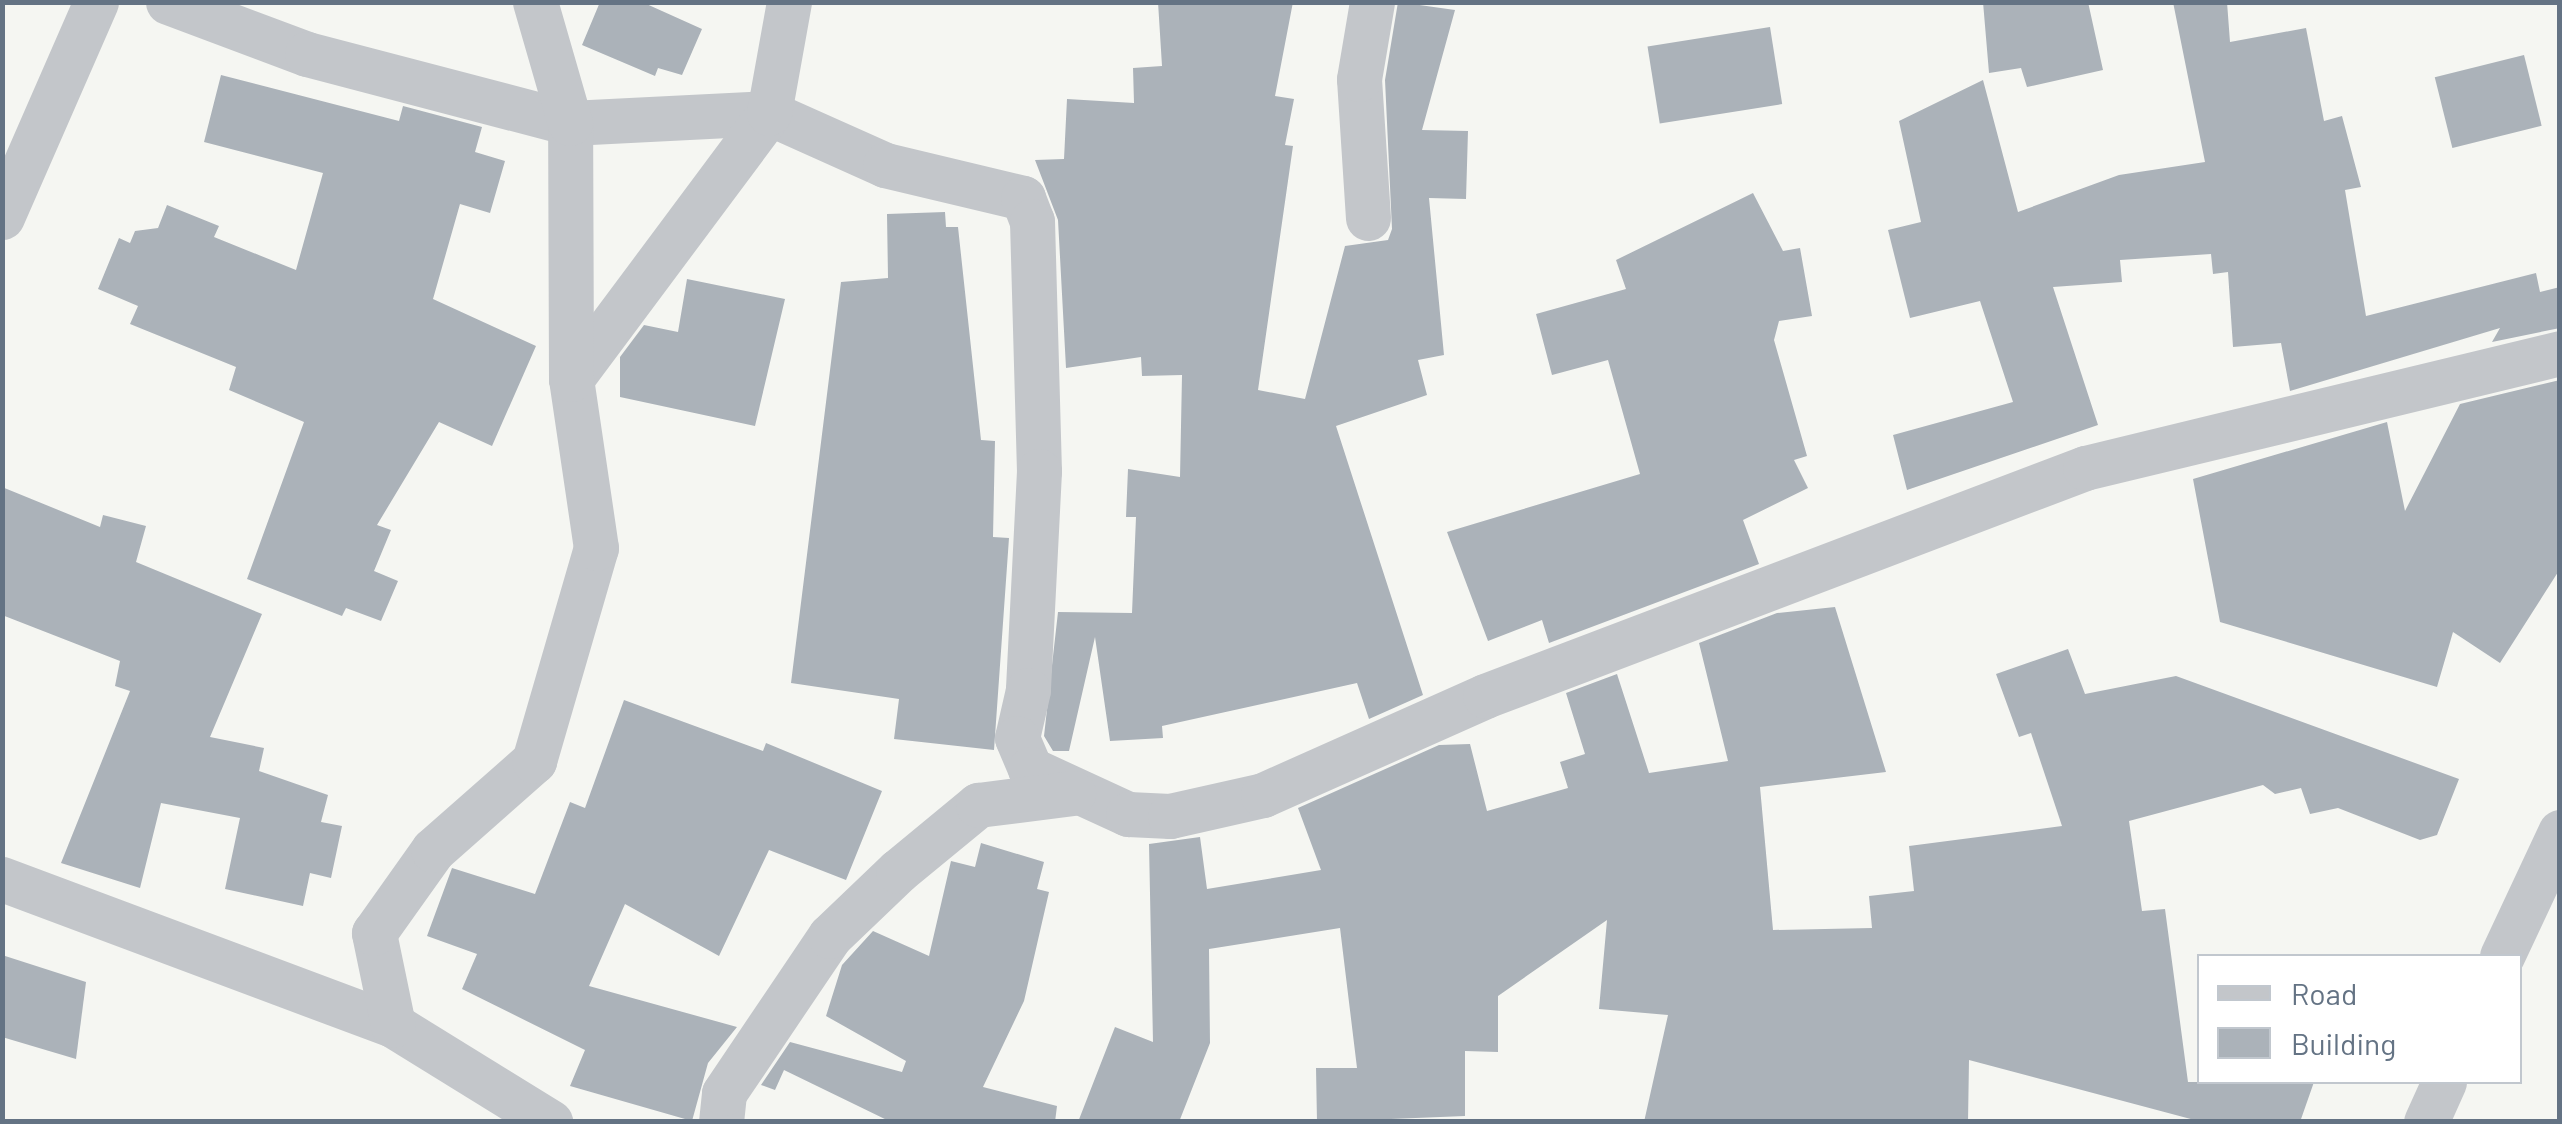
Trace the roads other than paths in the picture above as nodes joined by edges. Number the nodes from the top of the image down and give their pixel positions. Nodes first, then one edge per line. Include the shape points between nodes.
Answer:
1 (96, 2) edge
2 (168, 2) edge
3 (535, 2) edge
4 (788, 2) edge
5 (1372, 2) edge
6 (769, 113) junction
7 (570, 123) junction
8 (2, 217) edge
9 (1368, 218) dead end
10 (2560, 353) edge
11 (571, 379) junction
12 (1073, 794) junction
13 (2560, 832) edge
14 (2, 879) edge
15 (2503, 954) edge
16 (393, 1025) junction
17 (2443, 1084) edge
18 (550, 1122) edge
19 (721, 1122) edge
20 (2426, 1122) edge

1 - 8 street
2 - 7 street via 307,54
3 - 7 street
4 - 6 street
5 - 9 street via 1359,78
6 - 7 street
6 - 11 street
6 - 12 street via 884,166 972,179 1029,205 1038,470 1028,690 1017,738 1030,769
7 - 11 street
10 - 12 street via 2086,468 1485,696 1264,795 1170,816 1128,814
11 - 16 street via 596,548 582,616 534,761 433,850 374,933
12 - 19 street via 978,805 898,871 830,936 724,1093
13 - 15 street
14 - 16 street
16 - 18 street
17 - 20 street

